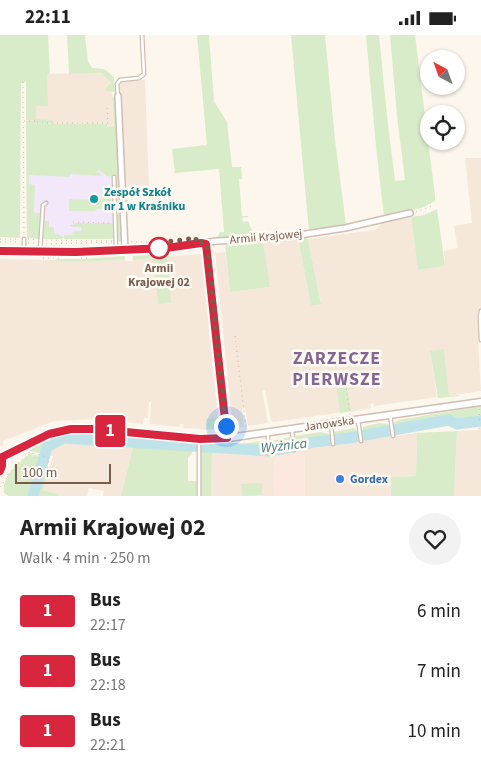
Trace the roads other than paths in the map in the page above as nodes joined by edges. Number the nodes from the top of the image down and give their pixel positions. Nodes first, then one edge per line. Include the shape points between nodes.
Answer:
1 (142, 35) edge
2 (118, 96) joint
3 (114, 177) dead end
4 (46, 203) dead end
5 (410, 213) road end
6 (24, 241) road end
7 (206, 244) junction
8 (125, 249) junction
9 (116, 250) junction
10 (0, 251) edge
11 (24, 251) junction
12 (40, 252) junction
13 (481, 311) edge
14 (481, 340) edge
15 (480, 402) edge
16 (390, 415) junction
17 (358, 420) junction
18 (331, 424) junction
19 (291, 430) junction
20 (268, 433) junction
21 (393, 434) dead end
22 (227, 438) junction
23 (361, 440) dead end
24 (199, 441) junction
25 (333, 441) dead end
26 (294, 448) dead end
27 (268, 451) dead end
28 (1, 457) edge
29 (0, 471) edge
30 (199, 496) edge

1 - 2 lane via 144,75 120,80
2 - 8 street
3 - 9 lane
4 - 12 lane via 43,205
5 - 7 street, Armii Krajowej via 280,238
6 - 11 lane
7 - 8 street, Armii Krajowej
7 - 22 street
8 - 9 street, Armii Krajowej
9 - 12 street, Armii Krajowej
10 - 11 street, Armii Krajowej
11 - 12 street, Armii Krajowej
13 - 14 lane
15 - 16 street, Janowska
16 - 17 street, Janowska
16 - 21 lane
17 - 18 street, Janowska
17 - 23 lane
18 - 19 street, Janowska
18 - 25 lane
19 - 20 street, Janowska
19 - 26 lane
20 - 22 street, Janowska
20 - 27 lane
22 - 24 street, Janowska
24 - 28 street, Janowska via 71,429 49,434
24 - 30 lane
28 - 29 street

